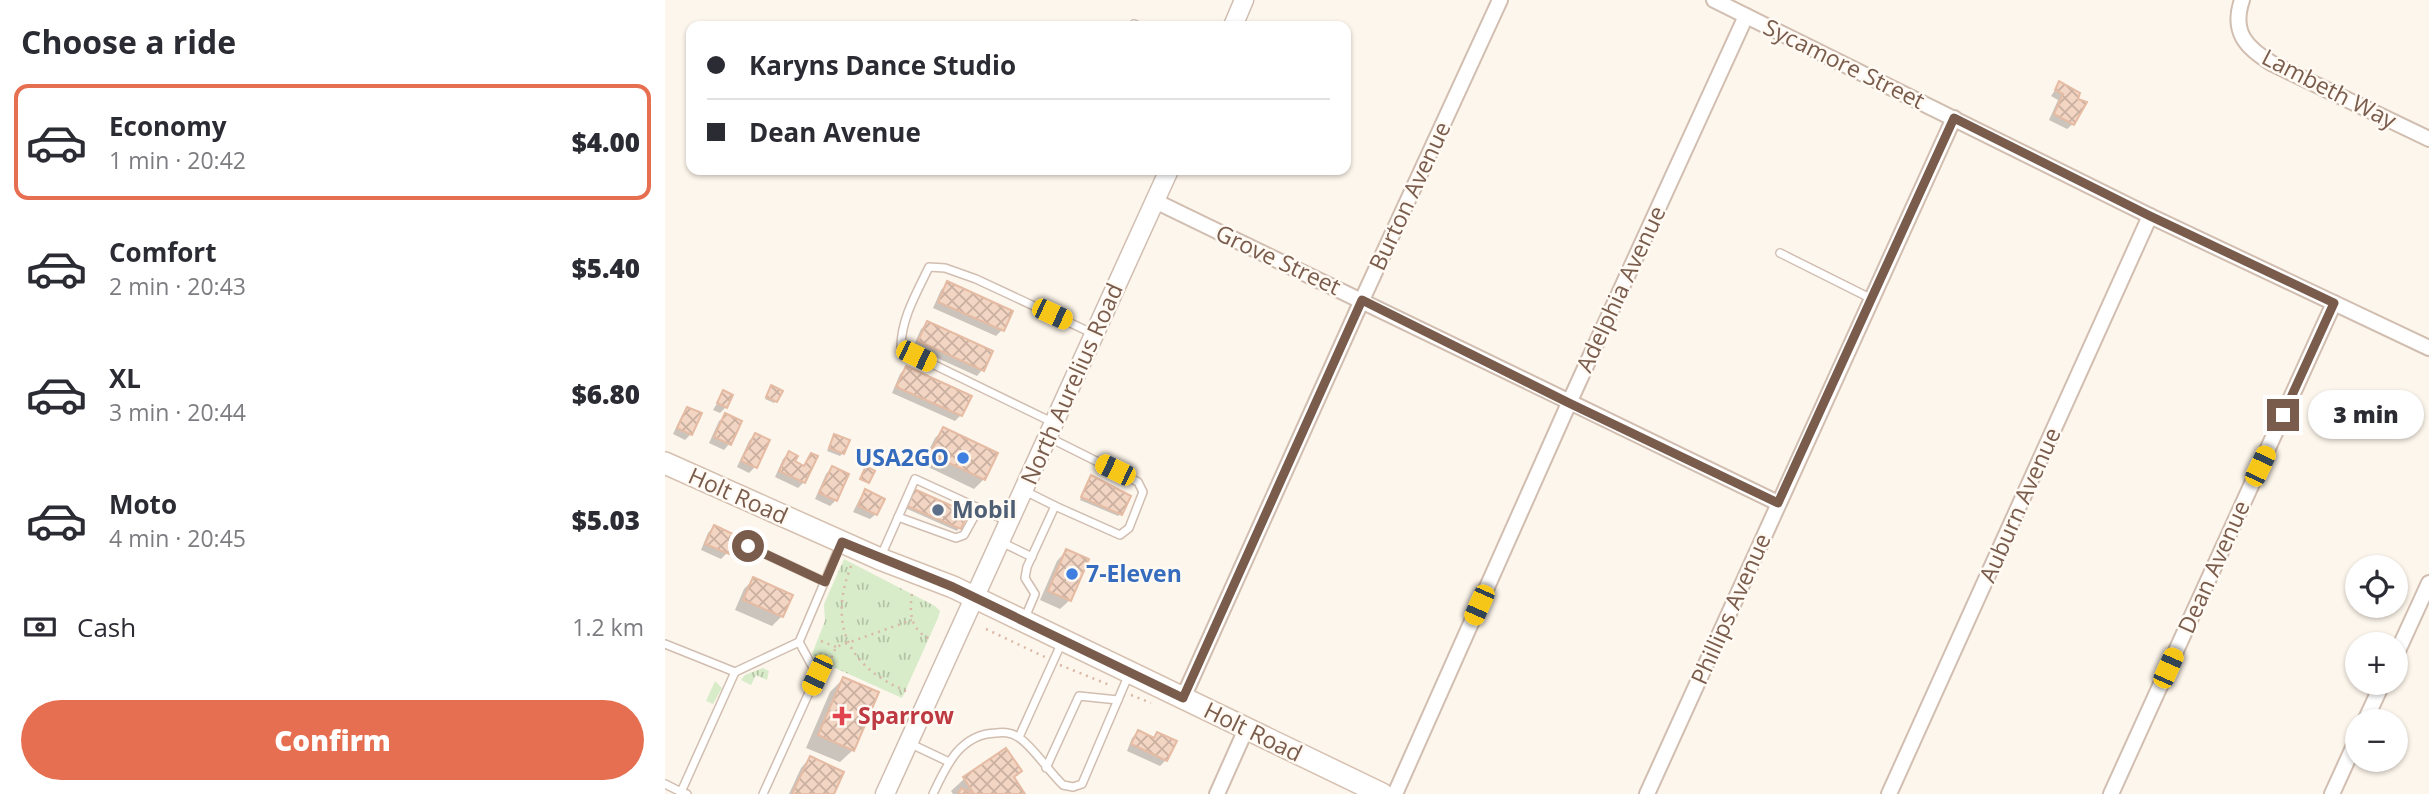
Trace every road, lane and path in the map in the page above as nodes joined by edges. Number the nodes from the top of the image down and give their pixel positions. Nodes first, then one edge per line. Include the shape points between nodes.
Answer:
1 (1244, 0) edge
2 (1500, 0) edge
3 (1713, 0) edge
4 (2242, 0) edge
5 (1746, 16) junction
6 (1235, 21) edge
7 (1954, 118) junction
8 (2429, 139) edge
9 (1167, 175) edge
10 (1155, 201) junction
11 (2150, 216) junction
12 (1780, 253) dead end
13 (1872, 299) junction
14 (1362, 300) junction
15 (2334, 303) junction
16 (1094, 334) junction
17 (2429, 348) edge
18 (1569, 403) junction
19 (1051, 430) junction
20 (665, 463) edge
21 (1024, 491) junction
22 (1778, 503) junction
23 (1055, 506) junction
24 (979, 508) junction
25 (898, 517) junction
26 (1009, 522) junction
27 (842, 542) junction
28 (1001, 542) junction
29 (748, 546) dead end
30 (1032, 557) junction
31 (880, 559) junction
32 (851, 566) dead end
33 (825, 582) junction
34 (2429, 583) edge
35 (912, 594) dead end
36 (975, 598) junction
37 (912, 620) junction
38 (1024, 621) junction
39 (986, 629) dead end
40 (2407, 632) edge
41 (930, 639) dead end
42 (1063, 640) junction
43 (821, 641) dead end
44 (799, 642) junction
45 (849, 643) junction
46 (665, 645) edge
47 (836, 647) junction
48 (1053, 661) junction
49 (829, 664) dead end
50 (735, 672) junction
51 (1126, 681) junction
52 (906, 691) dead end
53 (1183, 698) junction
54 (1118, 699) junction
55 (1153, 704) dead end
56 (1246, 729) junction
57 (1019, 737) junction
58 (909, 743) junction
59 (949, 762) junction
60 (2345, 765) edge
61 (1046, 768) junction
62 (665, 784) edge
63 (1082, 784) junction
64 (684, 793) edge
65 (763, 794) edge
66 (885, 794) edge
67 (933, 794) edge
68 (1078, 794) edge
69 (1217, 794) edge
70 (1382, 794) edge
71 (1395, 794) edge
72 (1647, 794) edge
73 (1889, 794) edge
74 (2111, 794) edge
75 (2332, 794) edge

1 - 6 street
2 - 14 street, Burton Avenue
3 - 5 street, Sycamore Street
4 - 8 street, Lambeth Way via 2237,18 2247,45 2273,64
5 - 7 street, Sycamore Street
5 - 18 street, Adelphia Avenue
7 - 11 street, Sycamore Street
7 - 13 street, Phillips Avenue
9 - 10 street, North Aurelius Road
10 - 14 street, Grove Street
10 - 16 street, North Aurelius Road
11 - 15 street, Sycamore Street
11 - 73 street, Auburn Avenue
12 - 13 lane
13 - 22 street, Phillips Avenue
14 - 18 street, Grove Street
14 - 53 street, Burton Avenue
15 - 17 street, Sycamore Street
15 - 74 street, Dean Avenue
16 - 19 street, North Aurelius Road
16 - 19 lane via 944,268 929,267 921,282 901,330 901,347
18 - 22 street, Grove Street
18 - 71 street, Adelphia Avenue
19 - 21 street, North Aurelius Road
19 - 23 lane via 1137,482 1143,497 1129,528 1120,535
20 - 27 main road, Holt Road
21 - 23 lane
21 - 26 street, North Aurelius Road
22 - 72 street, Phillips Avenue
23 - 30 lane
24 - 25 lane via 964,535 956,538
24 - 25 lane via 915,479
24 - 26 lane
25 - 31 lane
26 - 28 street, North Aurelius Road
27 - 31 main road, Holt Road
27 - 33 lane
28 - 30 lane
28 - 36 street, North Aurelius Road
29 - 33 lane
30 - 38 lane via 1025,578 1035,594
31 - 36 main road, Holt Road
32 - 45 path via 841,602
33 - 44 lane
34 - 40 street
35 - 37 path
36 - 38 main road, Holt Road
36 - 58 street, North Aurelius Road
37 - 41 path via 918,632
37 - 45 path
38 - 42 main road, Holt Road
39 - 48 path
42 - 48 lane
42 - 51 main road, Holt Road
43 - 47 path
44 - 50 lane
44 - 65 lane via 817,675
45 - 47 path
45 - 52 path via 866,667
46 - 50 lane
47 - 49 path
48 - 51 path
48 - 57 lane
50 - 64 lane
51 - 53 main road, Holt Road
51 - 54 lane
51 - 55 path
53 - 56 main road, Holt Road
54 - 61 lane via 1079,696
54 - 63 lane
56 - 69 street
56 - 70 main road, Holt Road
57 - 59 lane via 986,734 966,744
57 - 61 lane
58 - 59 lane
58 - 66 street, North Aurelius Road
59 - 67 lane
60 - 75 street
61 - 63 lane via 1063,785
62 - 64 lane
63 - 68 lane

